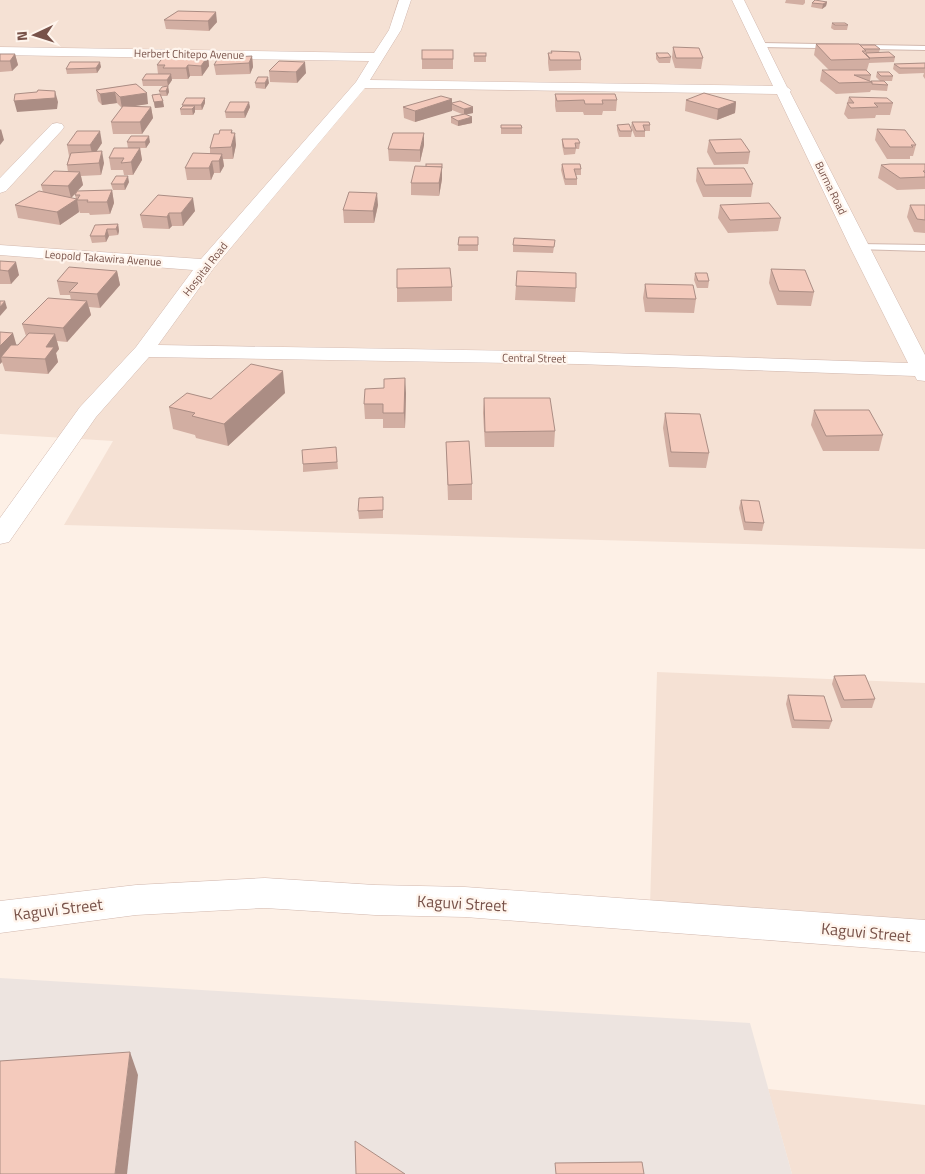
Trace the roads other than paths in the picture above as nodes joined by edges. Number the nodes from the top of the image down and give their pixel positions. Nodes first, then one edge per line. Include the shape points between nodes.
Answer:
1 (405, 0) edge
2 (738, 0) edge
3 (760, 45) junction
4 (925, 48) edge
5 (0, 51) edge
6 (378, 57) junction
7 (361, 84) junction
8 (784, 90) junction
9 (57, 127) dead end
10 (0, 188) edge
11 (859, 247) junction
12 (925, 248) edge
13 (0, 250) edge
14 (206, 266) junction
15 (143, 350) junction
16 (924, 371) edge
17 (0, 536) edge
18 (0, 916) edge
19 (925, 936) edge

1 - 6 street, Hospital Road via 394,30
2 - 3 street, Burma Road
3 - 4 lane
3 - 8 street, Burma Road
5 - 6 street, Herbert Chitepo Avenue
6 - 7 street, Hospital Road
7 - 8 street
7 - 14 street, Hospital Road
8 - 11 street, Burma Road
9 - 10 street
11 - 12 lane
11 - 16 street, Burma Road
13 - 14 street, Leopold Takawira Avenue
14 - 15 street, Hospital Road
15 - 16 street, Central Street via 568,358
15 - 17 street, Hospital Road via 88,412
18 - 19 street, Kaguvi Street via 136,900 265,893 465,902

